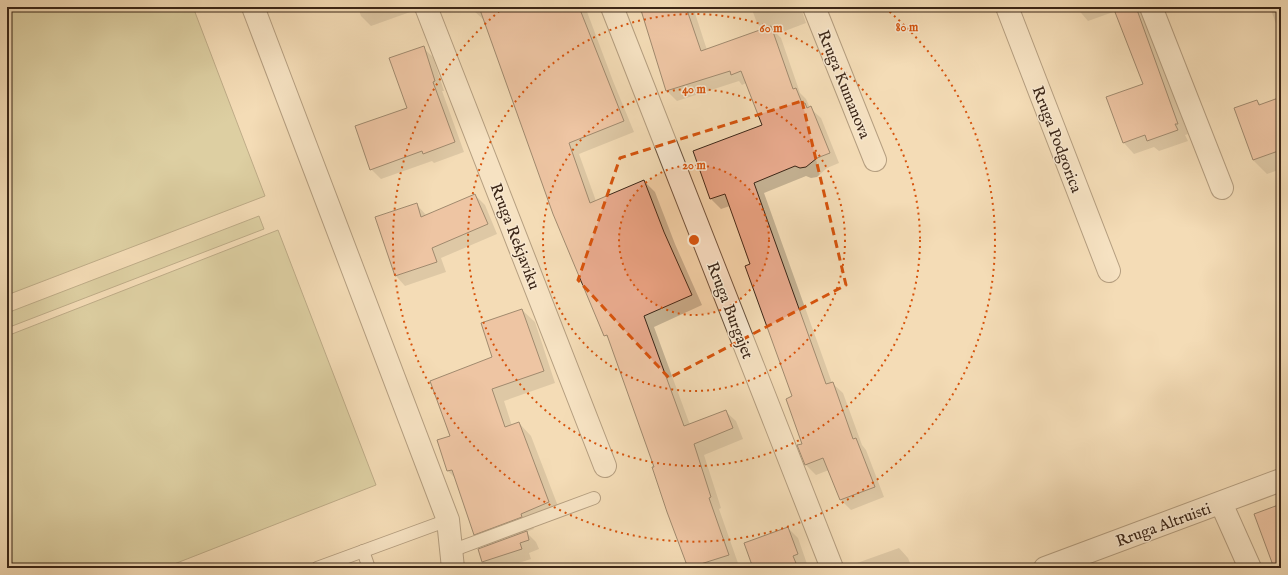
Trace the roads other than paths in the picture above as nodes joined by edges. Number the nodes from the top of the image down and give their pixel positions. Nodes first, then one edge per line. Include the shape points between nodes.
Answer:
1 (252, 7) edge
2 (426, 7) edge
3 (612, 7) edge
4 (814, 7) edge
5 (1007, 7) edge
6 (1150, 7) edge
7 (875, 160) dead end
8 (1222, 188) dead end
9 (1109, 271) dead end
10 (605, 466) dead end
11 (1281, 480) edge
12 (594, 498) dead end
13 (1221, 503) junction
14 (448, 520) junction
15 (363, 551) junction
16 (452, 560) edge
17 (317, 568) edge
18 (369, 568) edge
19 (832, 568) edge
20 (1045, 568) edge
21 (1250, 568) edge

1 - 14 street
2 - 10 street, Rruga Rekjaviku
3 - 19 street, Rruga Burgajet
4 - 7 street, Rruga Kumanova
5 - 9 street, Rruga Podgorica
6 - 8 street
11 - 13 street, Rruga Altruisti
12 - 16 lane
13 - 20 street, Rruga Altruisti
13 - 21 street
14 - 15 lane
14 - 16 street
15 - 17 lane
15 - 18 lane

